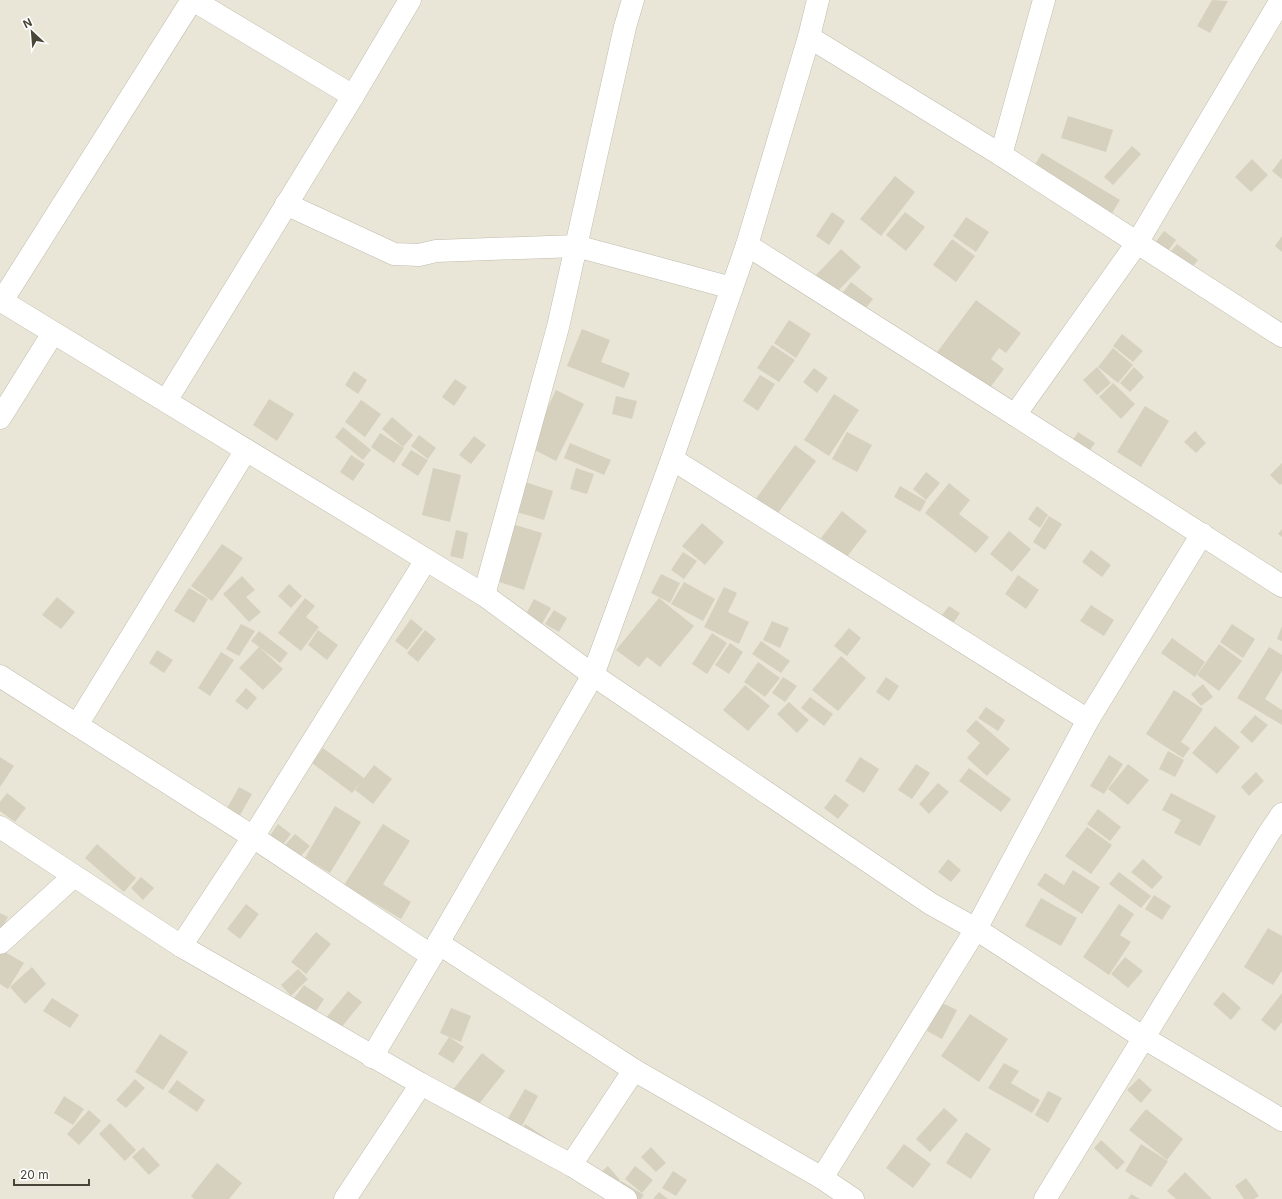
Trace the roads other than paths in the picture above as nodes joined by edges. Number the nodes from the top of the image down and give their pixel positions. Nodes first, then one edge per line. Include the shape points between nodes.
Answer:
1 (193, 0) edge
2 (410, 0) edge
3 (633, 0) edge
4 (818, 0) edge
5 (1044, 0) edge
6 (1281, 0) edge
7 (809, 37) junction
8 (353, 96) junction
9 (1000, 155) junction
10 (286, 204) junction
11 (1137, 243) junction
12 (747, 244) junction
13 (576, 246) junction
14 (732, 288) junction
15 (1, 301) edge
16 (54, 333) junction
17 (1282, 336) edge
18 (166, 401) junction
19 (1015, 415) junction
20 (0, 418) edge
21 (246, 450) junction
22 (672, 459) junction
23 (1202, 534) junction
24 (426, 560) junction
25 (1282, 586) edge
26 (484, 595) junction
27 (592, 675) junction
28 (0, 676) edge
29 (1088, 720) junction
30 (77, 725) junction
31 (1282, 814) edge
32 (0, 828) edge
33 (253, 837) junction
34 (1276, 837) edge
35 (74, 876) junction
36 (976, 929) junction
37 (0, 944) edge
38 (182, 946) junction
39 (435, 950) junction
40 (1144, 1038) junction
41 (372, 1056) junction
42 (634, 1070) junction
43 (421, 1084) junction
44 (1282, 1120) edge
45 (571, 1165) junction
46 (822, 1178) junction
47 (345, 1199) edge
48 (626, 1199) edge
49 (853, 1199) edge
50 (1044, 1199) edge

1 - 8 street
1 - 15 street
2 - 8 street
3 - 13 street
4 - 7 street
5 - 9 street
6 - 11 street
7 - 9 street
7 - 12 street
8 - 10 street
9 - 11 street
10 - 13 street via 394,254 419,255 436,251
10 - 18 street
11 - 17 street
11 - 19 street
12 - 14 street
12 - 19 street
13 - 14 street
13 - 26 street via 558,327
14 - 22 street
15 - 16 street
16 - 18 street
16 - 20 street
18 - 21 street
19 - 23 street
21 - 24 street
21 - 30 street
22 - 27 street
22 - 29 street
23 - 25 street
23 - 29 street
24 - 26 street
24 - 33 street
26 - 27 street
27 - 36 street via 931,904
27 - 39 street
28 - 30 street
29 - 36 street
30 - 33 street
31 - 34 street
32 - 35 street
33 - 38 street
33 - 39 street
34 - 40 street
35 - 37 street
35 - 38 street
36 - 40 street
36 - 46 street
38 - 41 street
39 - 41 street
39 - 42 street
40 - 44 street
40 - 50 street
41 - 43 street
42 - 45 street
42 - 46 street
43 - 45 street
43 - 47 street
45 - 48 street
46 - 49 street

